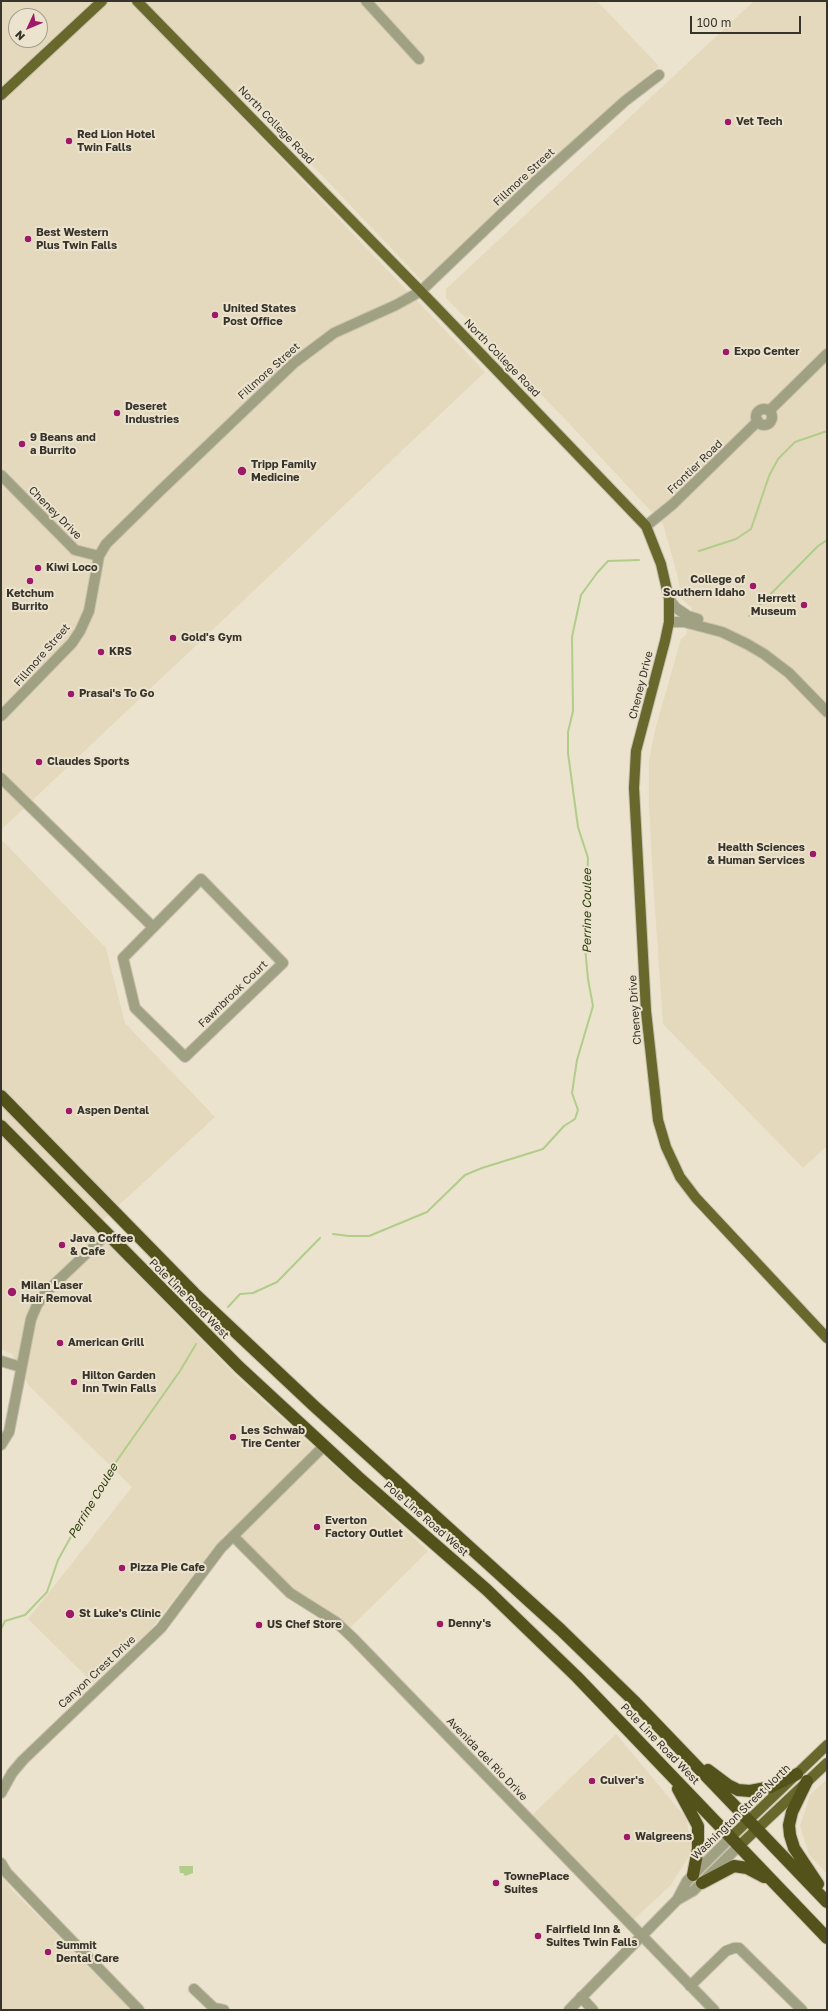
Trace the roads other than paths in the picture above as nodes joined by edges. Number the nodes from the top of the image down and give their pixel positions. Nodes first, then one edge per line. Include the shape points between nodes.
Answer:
1 (102, 1) edge
2 (138, 1) edge
3 (366, 1) edge
4 (419, 59) dead end
5 (659, 74) dead end
6 (1, 95) edge
7 (421, 291) junction
8 (827, 354) edge
9 (1, 475) edge
10 (646, 526) junction
11 (100, 556) junction
12 (669, 599) junction
13 (668, 622) junction
14 (789, 673) junction
15 (827, 712) edge
16 (1, 716) edge
17 (1, 778) edge
18 (153, 927) junction
19 (1, 1096) edge
20 (1, 1126) edge
21 (107, 1234) junction
22 (827, 1338) edge
23 (1, 1361) edge
24 (21, 1367) junction
25 (1, 1445) edge
26 (324, 1446) junction
27 (233, 1536) junction
28 (671, 1740) junction
29 (827, 1745) edge
30 (659, 1762) junction
31 (827, 1763) edge
32 (797, 1774) junction
33 (807, 1782) junction
34 (1, 1793) edge
35 (747, 1820) junction
36 (756, 1829) junction
37 (730, 1837) junction
38 (739, 1846) junction
39 (1, 1863) edge
40 (697, 1879) junction
41 (775, 1884) junction
42 (827, 1896) edge
43 (827, 1902) edge
44 (642, 1936) junction
45 (827, 1938) edge
46 (690, 1986) junction
47 (194, 1989) dead end
48 (581, 1997) junction
49 (139, 2010) edge
50 (224, 2010) edge
51 (568, 2010) edge
52 (593, 2010) edge
53 (714, 2010) edge
54 (802, 2010) edge

1 - 6 main road
2 - 7 main road, North College Road
3 - 4 street
5 - 7 street, Fillmore Street via 536,181
7 - 10 main road, North College Road
7 - 11 street, Fillmore Street via 334,333 294,363 116,534 106,544
8 - 10 street, Frontier Road via 769,411 772,418 770,423 765,425 758,421 673,504
9 - 11 street, Cheney Drive via 75,550
10 - 12 main road, North College Road via 661,564
11 - 16 street, Fillmore Street via 89,611 80,631 45,673
12 - 13 main road, North College Road
12 - 14 street via 676,608 688,616 750,638 765,648
13 - 14 street via 684,622 722,632 764,654
13 - 22 main road, Cheney Drive via 636,751 634,788 646,1012 658,1120 666,1147 680,1177 696,1198
14 - 15 street
17 - 18 street
18 - 18 street, Fawnbrook Court via 201,879 283,963 184,1057 135,1008 123,958
19 - 28 highway, Pole Line Road West via 194,1293 313,1405 562,1630
20 - 21 highway, Pole Line Road West
21 - 24 street via 46,1292 37,1305 31,1319
21 - 26 highway, Pole Line Road West via 239,1367
23 - 24 street
24 - 25 street via 9,1432
26 - 27 street, Canyon Crest Drive
26 - 30 highway, Pole Line Road West via 487,1590 577,1677
27 - 34 street, Canyon Crest Drive via 221,1548 161,1628 23,1760
27 - 44 street, Avenida del Rio Drive via 290,1593 336,1622 353,1638
28 - 32 highway via 713,1774 738,1790 750,1791 771,1787
28 - 35 highway, Pole Line Road West
29 - 32 main road, Washington Street North
30 - 37 highway, Pole Line Road West
30 - 40 highway via 683,1797 698,1826
31 - 33 main road, Washington Street North
32 - 35 main road, Washington Street North
33 - 36 main road, Washington Street North
33 - 42 highway via 792,1812 790,1836 803,1863
35 - 36 highway, Pole Line Road West
35 - 37 main road, Washington Street North
36 - 38 main road, Washington Street North
36 - 43 highway, Pole Line Road West
37 - 38 highway, Pole Line Road West
37 - 40 street, Washington Street North
38 - 40 street, Washington Street North
38 - 41 highway, Pole Line Road West
39 - 49 street via 26,1893
40 - 41 highway via 740,1866
40 - 44 street, Washington Street North via 687,1881 677,1900
41 - 45 highway, Pole Line Road West
44 - 46 street, Avenida del Rio Drive
44 - 48 street, Washington Street North
46 - 53 street, Avenida del Rio Drive
46 - 54 street via 726,1951 739,1948
47 - 50 street via 214,2008
48 - 51 street, Washington Street North
48 - 52 street

